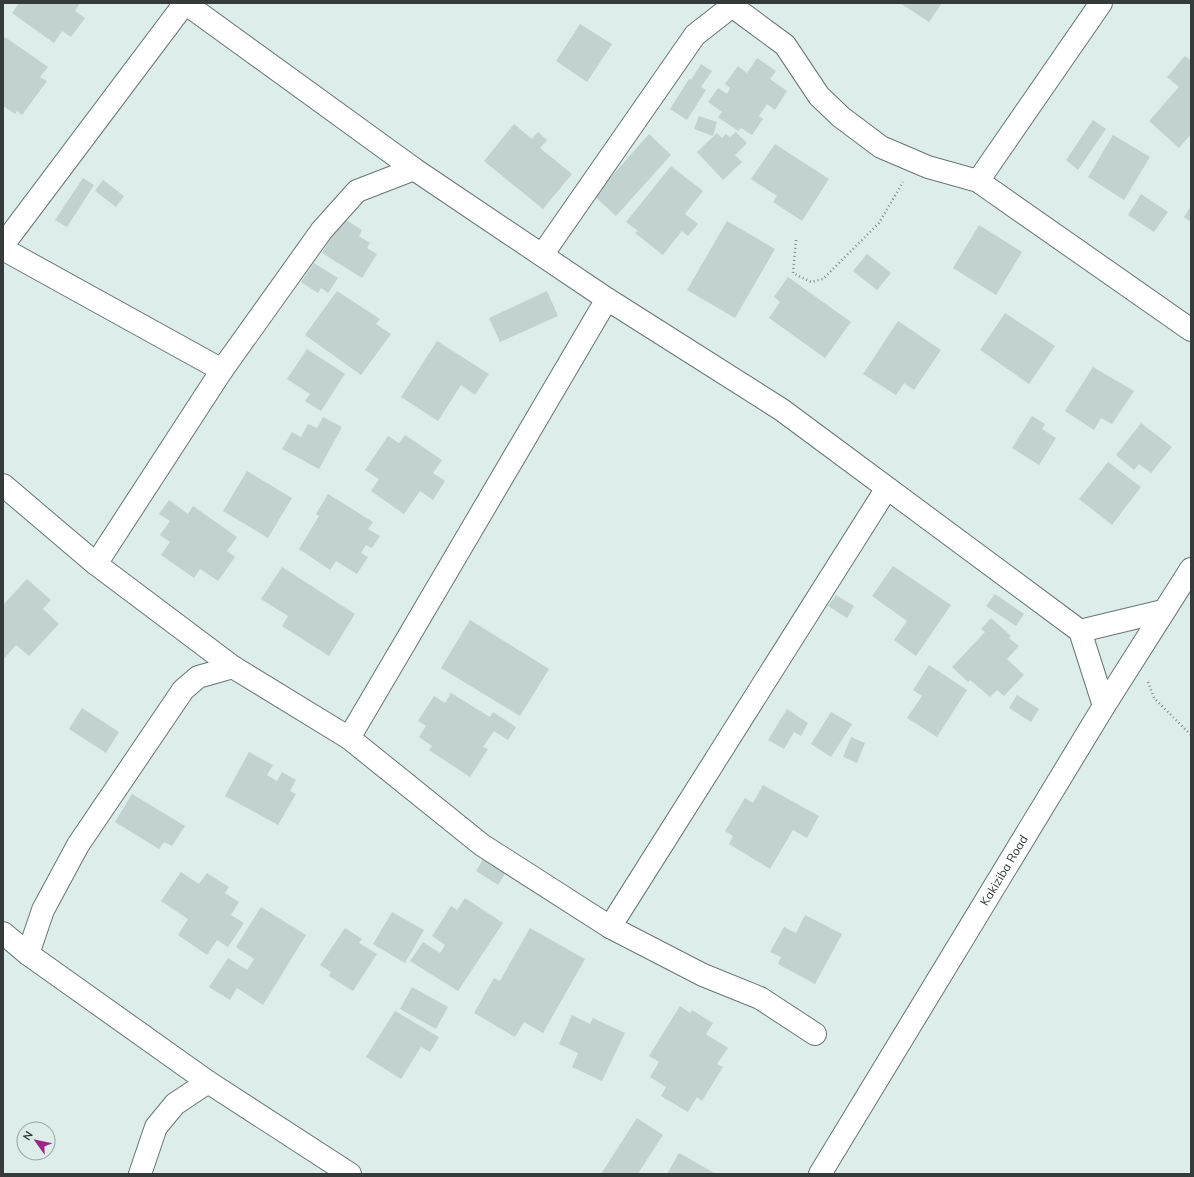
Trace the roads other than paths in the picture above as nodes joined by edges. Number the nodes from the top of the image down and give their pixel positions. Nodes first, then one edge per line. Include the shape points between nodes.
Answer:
1 (185, 3) edge
2 (1101, 3) edge
3 (730, 5) edge
4 (414, 169) junction
5 (978, 181) junction
6 (3, 245) edge
7 (3, 249) edge
8 (542, 255) junction
9 (608, 299) junction
10 (1191, 330) edge
11 (222, 370) junction
12 (3, 486) edge
13 (887, 488) junction
14 (96, 564) junction
15 (1191, 569) edge
16 (1163, 611) junction
17 (1080, 632) junction
18 (233, 667) junction
19 (1104, 706) junction
20 (349, 738) junction
21 (610, 926) junction
22 (3, 933) edge
23 (28, 954) junction
24 (815, 1034) dead end
25 (208, 1082) junction
26 (140, 1174) edge
27 (350, 1174) edge
28 (820, 1174) edge

1 - 4 street
1 - 6 street
2 - 5 street
3 - 5 street via 785,45 819,96 841,118 881,147 928,167
3 - 8 street via 695,35
4 - 8 street
4 - 11 street via 357,191 322,230
5 - 10 street
7 - 11 street
8 - 9 street
9 - 13 street via 782,410
9 - 20 street
11 - 14 street
12 - 14 street
13 - 17 street
13 - 21 street
14 - 18 street
15 - 16 street, Kakiziba Road
16 - 17 street
16 - 19 street, Kakiziba Road
17 - 19 street
18 - 20 street
18 - 23 street via 198,677 182,690 78,846 43,910
19 - 28 street, Kakiziba Road
20 - 21 street via 482,845
21 - 24 street via 703,975 760,998
22 - 23 street
23 - 25 street
25 - 26 street via 175,1104 156,1128
25 - 27 street

